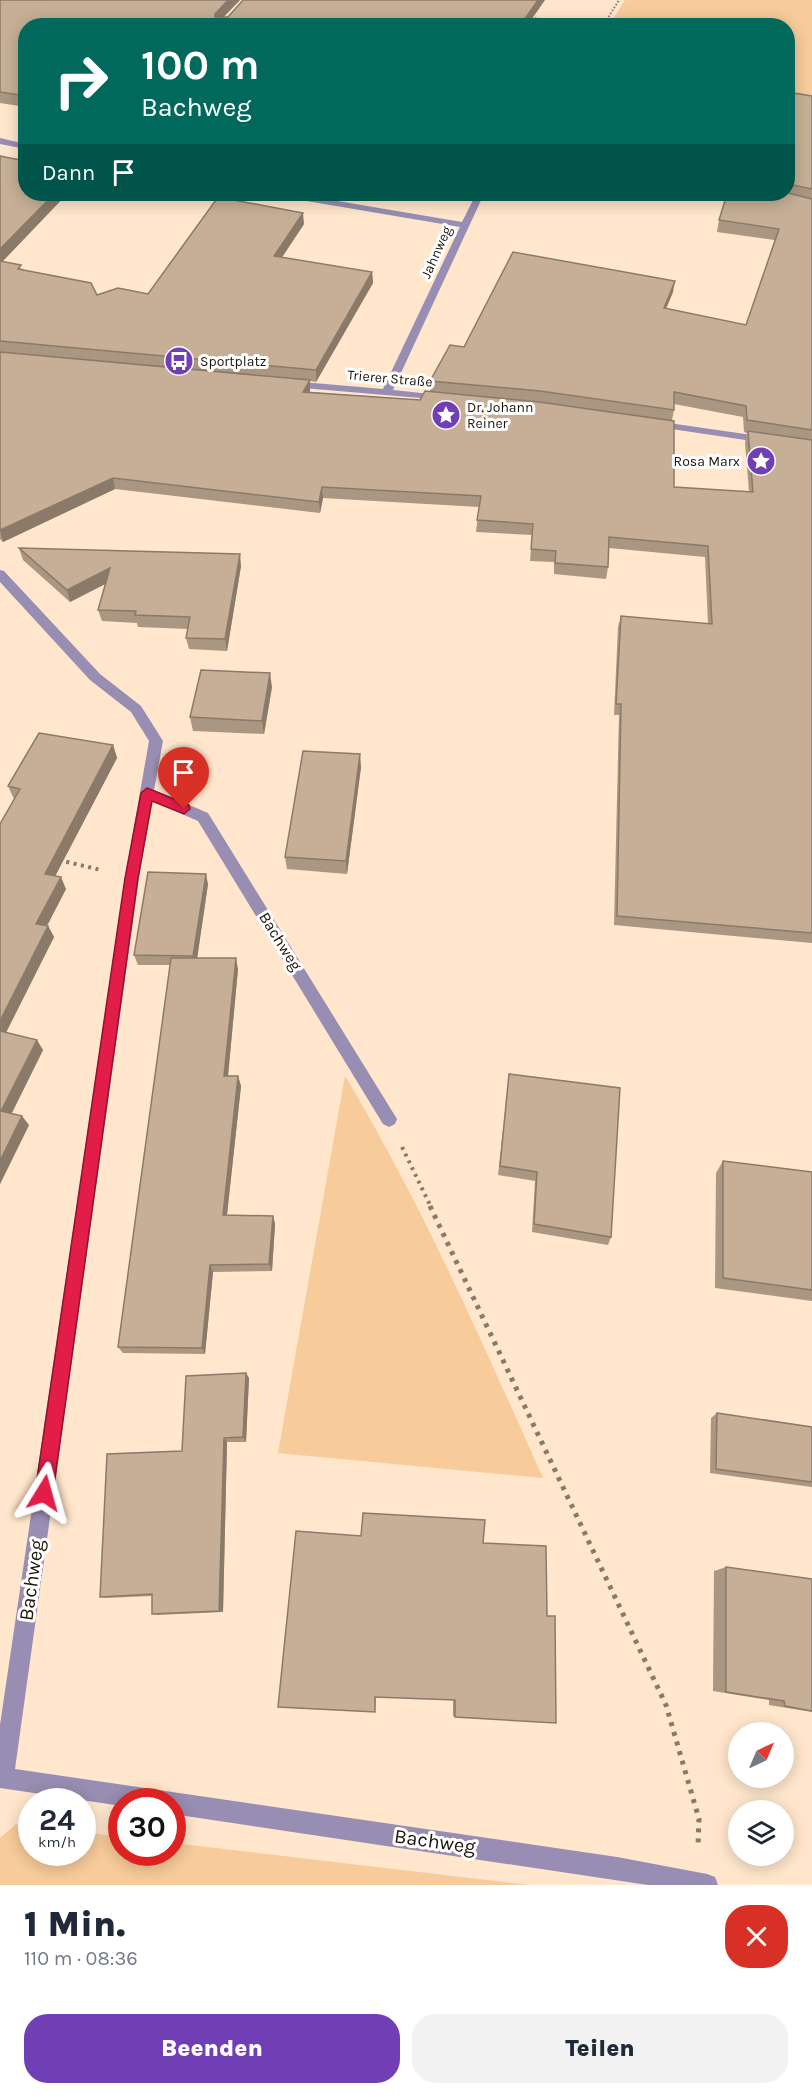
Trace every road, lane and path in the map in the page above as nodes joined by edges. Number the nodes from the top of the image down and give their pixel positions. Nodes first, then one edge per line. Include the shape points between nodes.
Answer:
1 (619, 0) edge
2 (522, 16) edge
3 (534, 18) edge
4 (608, 18) edge
5 (0, 141) edge
6 (18, 145) edge
7 (324, 201) edge
8 (476, 201) edge
9 (463, 225) junction
10 (282, 383) edge
11 (387, 392) junction
12 (447, 398) edge
13 (645, 422) edge
14 (780, 442) edge
15 (0, 574) edge
16 (147, 793) junction
17 (55, 860) edge
18 (132, 878) junction
19 (388, 1119) joint
20 (2, 1779) edge
21 (108, 1794) edge
22 (186, 1805) edge
23 (623, 1876) edge
24 (701, 1885) edge

1 - 4 path
2 - 3 path
5 - 6 street
7 - 9 street, Jahnweg
8 - 9 street
9 - 11 street, Jahnweg
10 - 11 street, Trierer Straße
11 - 12 street, Trierer Straße
13 - 14 street
15 - 16 street, Bachweg via 95,677 136,709 156,741
16 - 18 street, Bachweg
16 - 19 street, Bachweg via 203,817
17 - 18 path
18 - 20 street, Bachweg
19 - 24 path via 666,1705 699,1819
20 - 21 street, Bachweg
22 - 23 street, Bachweg
23 - 24 street, Bachweg

